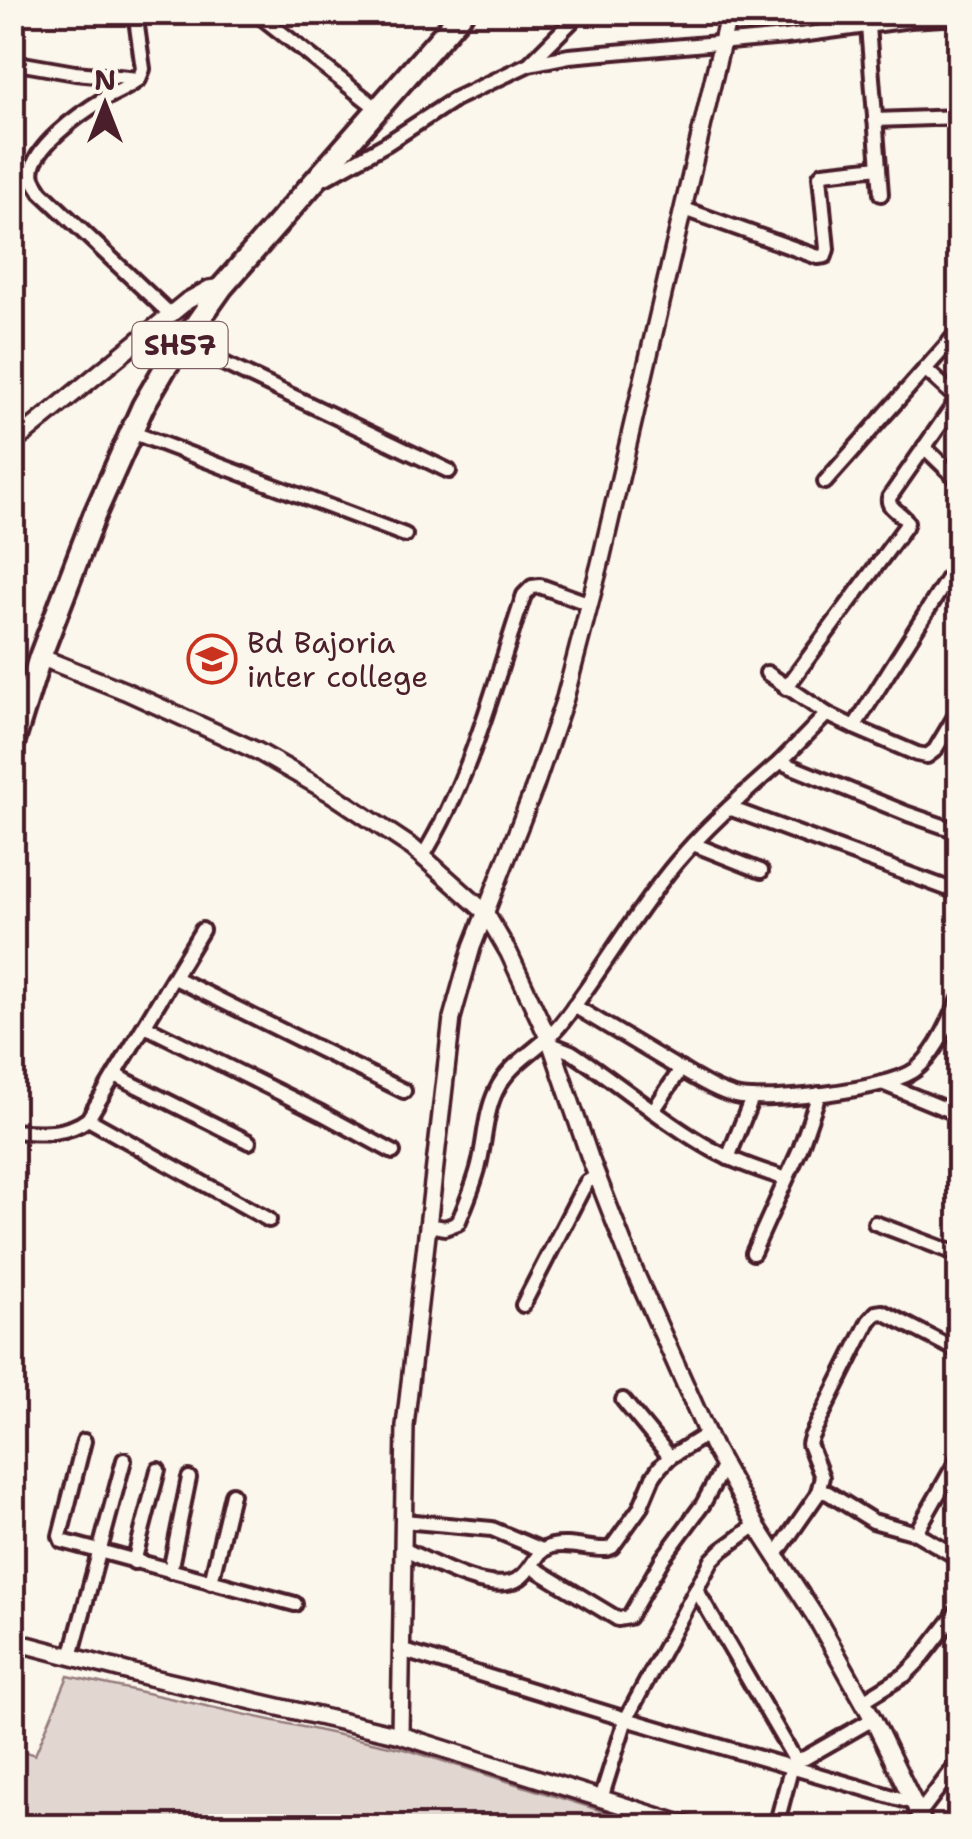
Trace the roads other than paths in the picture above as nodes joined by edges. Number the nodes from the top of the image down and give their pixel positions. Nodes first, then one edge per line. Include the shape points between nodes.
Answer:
1 (135, 12) edge
2 (255, 12) edge
3 (451, 12) edge
4 (463, 12) edge
5 (581, 12) edge
6 (730, 12) edge
7 (960, 17) edge
8 (868, 26) junction
9 (724, 42) junction
10 (12, 62) edge
11 (529, 64) junction
12 (139, 80) junction
13 (370, 102) junction
14 (960, 117) edge
15 (875, 120) junction
16 (879, 167) junction
17 (306, 189) junction
18 (881, 194) dead end
19 (684, 209) junction
20 (215, 288) junction
21 (171, 315) junction
22 (960, 330) edge
23 (181, 343) junction
24 (925, 369) junction
25 (959, 400) edge
26 (131, 432) junction
27 (12, 444) edge
28 (924, 447) junction
29 (449, 471) dead end
30 (824, 482) dead end
31 (960, 482) edge
32 (960, 534) edge
33 (405, 535) dead end
34 (960, 548) edge
35 (960, 559) edge
36 (590, 604) junction
37 (40, 656) junction
38 (766, 673) dead end
39 (786, 688) junction
40 (12, 705) edge
41 (960, 708) edge
42 (827, 714) junction
43 (854, 727) junction
44 (12, 747) edge
45 (780, 762) junction
46 (730, 808) junction
47 (960, 832) edge
48 (693, 844) junction
49 (422, 856) junction
50 (760, 870) dead end
51 (960, 893) edge
52 (485, 912) junction
53 (202, 930) dead end
54 (174, 978) junction
55 (960, 999) edge
56 (574, 1006) junction
57 (146, 1026) junction
58 (549, 1041) junction
59 (681, 1069) junction
60 (115, 1075) junction
61 (882, 1083) junction
62 (404, 1090) dead end
63 (820, 1094) junction
64 (752, 1098) junction
65 (653, 1111) junction
66 (960, 1115) edge
67 (88, 1119) junction
68 (12, 1131) edge
69 (249, 1142) dead end
70 (393, 1152) dead end
71 (728, 1158) junction
72 (597, 1176) junction
73 (786, 1179) junction
74 (269, 1220) dead end
75 (875, 1223) dead end
76 (428, 1225) junction
77 (754, 1253) dead end
78 (960, 1256) edge
79 (523, 1305) dead end
80 (960, 1352) edge
81 (624, 1400) dead end
82 (707, 1434) junction
83 (84, 1440) dead end
84 (960, 1454) edge
85 (670, 1458) junction
86 (124, 1460) dead end
87 (724, 1467) junction
88 (158, 1470) dead end
89 (190, 1478) dead end
90 (818, 1492) junction
91 (232, 1494) dead end
92 (403, 1521) junction
93 (756, 1525) junction
94 (916, 1533) junction
95 (403, 1549) junction
96 (542, 1550) junction
97 (99, 1553) junction
98 (775, 1556) junction
99 (960, 1559) edge
100 (134, 1562) junction
101 (532, 1567) junction
102 (170, 1571) junction
103 (211, 1582) junction
104 (696, 1588) junction
105 (295, 1604) dead end
106 (960, 1608) edge
107 (12, 1641) edge
108 (401, 1650) junction
109 (71, 1657) junction
110 (862, 1701) junction
111 (626, 1720) junction
112 (872, 1720) junction
113 (400, 1735) junction
114 (960, 1760) edge
115 (794, 1764) junction
116 (600, 1798) junction
117 (920, 1815) edge
118 (688, 1826) edge
119 (776, 1826) edge

1 - 12 street
2 - 13 street
3 - 13 main road, SH57
4 - 17 main road, SH57
5 - 11 street
6 - 9 street
7 - 8 street
8 - 9 street
8 - 15 street
9 - 11 street
9 - 19 street
10 - 12 street
11 - 17 street via 455,98
12 - 21 street via 64,128 41,149 32,177
13 - 20 main road, SH57 via 283,198
14 - 15 street
15 - 16 street
16 - 18 street
16 - 19 street via 820,176 827,249 818,258
17 - 20 main road, SH57
19 - 36 street
20 - 21 street
20 - 23 main road, SH57
20 - 40 main road, SH57 via 157,364 112,451 49,596
21 - 27 street
22 - 24 street
23 - 26 main road, SH57
23 - 29 street
24 - 25 street
24 - 30 street
25 - 28 street
26 - 33 street
26 - 37 main road, SH57
28 - 31 street
28 - 39 street via 889,498 906,527
32 - 34 street
35 - 43 street
36 - 49 street via 540,586 524,595 460,786
36 - 52 street via 535,786
37 - 44 main road, SH57
37 - 49 street via 257,752
38 - 39 street
39 - 42 street
41 - 43 street via 927,756
42 - 43 street
42 - 45 street
45 - 46 street
45 - 47 street
46 - 48 street
46 - 51 street
48 - 50 street
48 - 56 street
49 - 52 street
52 - 58 street
52 - 76 street via 452,1018
53 - 54 street
54 - 57 street
54 - 62 street
55 - 61 street via 925,1060
56 - 58 street
56 - 59 street
57 - 60 street
57 - 70 street
58 - 65 street
58 - 72 street
58 - 76 street via 496,1090 458,1223
59 - 64 street via 711,1087
59 - 65 street
60 - 67 street
60 - 69 street
61 - 63 street
61 - 66 street
63 - 64 street
63 - 73 street
64 - 71 street
65 - 71 street
67 - 68 street via 61,1131
67 - 74 street
71 - 73 street
72 - 79 street via 582,1190
72 - 82 street
73 - 77 street
75 - 78 street
76 - 92 street via 405,1426
80 - 90 street via 876,1313 811,1437 822,1478
81 - 85 street
82 - 85 street
82 - 87 street
83 - 97 street via 60,1536
84 - 94 street
85 - 96 street via 612,1546
86 - 97 street
87 - 93 street
87 - 101 street via 629,1617 618,1619
88 - 100 street
89 - 102 street
90 - 94 street via 873,1521
90 - 98 street
91 - 103 street
92 - 95 street
92 - 96 street via 492,1529
93 - 98 street
93 - 104 street via 712,1560
94 - 99 street
95 - 101 street via 478,1582 517,1581
95 - 108 street
96 - 101 street
97 - 100 street
97 - 109 street
98 - 110 street
100 - 102 street
102 - 103 street
103 - 105 street
104 - 111 street
104 - 115 street
106 - 110 street via 919,1662
107 - 109 street
108 - 111 street
108 - 113 street
109 - 113 street
110 - 112 street
111 - 115 street
111 - 116 street
112 - 115 street
112 - 117 street
113 - 116 street
114 - 117 street
115 - 117 street
115 - 119 street
116 - 118 street

